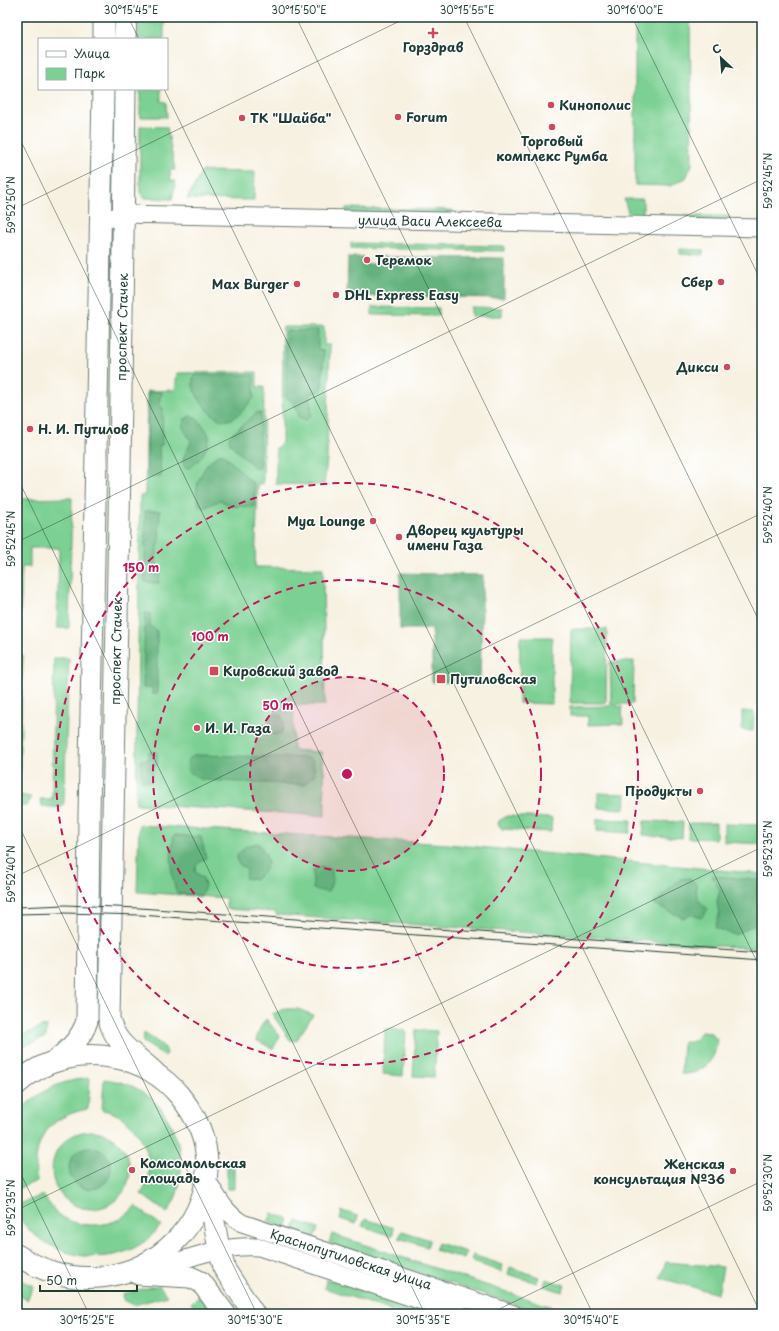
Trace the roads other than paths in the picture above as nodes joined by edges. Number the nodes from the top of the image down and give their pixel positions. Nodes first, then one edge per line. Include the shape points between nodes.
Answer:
1 (104, 17) edge
2 (126, 17) edge
3 (104, 38) edge
4 (125, 38) edge
5 (103, 90) edge
6 (125, 90) edge
7 (123, 214) junction
8 (100, 222) junction
9 (762, 228) edge
10 (55, 1061) junction
11 (155, 1073) junction
12 (17, 1084) edge
13 (206, 1178) junction
14 (219, 1249) junction
15 (17, 1255) edge
16 (138, 1274) junction
17 (225, 1314) edge
18 (254, 1314) edge
19 (461, 1314) edge
20 (514, 1314) edge

1 - 3 main road
2 - 4 main road
5 - 8 main road, проспект Стачек
6 - 7 main road, проспект Стачек
7 - 8 street, улица Васи Алексеева
7 - 9 street, улица Васи Алексеева
7 - 11 main road, проспект Стачек via 109,1018 117,1040
8 - 10 main road, проспект Стачек via 87,1021 76,1042
10 - 11 main road via 89,1055 106,1056 129,1061
10 - 12 main road
11 - 13 main road via 175,1091 192,1112 204,1147
13 - 14 main road
13 - 16 main road via 200,1208 185,1236 164,1258
13 - 20 street, Краснопутиловская улица via 223,1207 242,1223
14 - 16 street, Краснопутиловская улица
14 - 18 main road via 228,1274
14 - 19 street, Краснопутиловская улица via 259,1246
15 - 16 main road via 30,1266 47,1274 84,1283 121,1280
16 - 17 main road via 190,1277 201,1282

